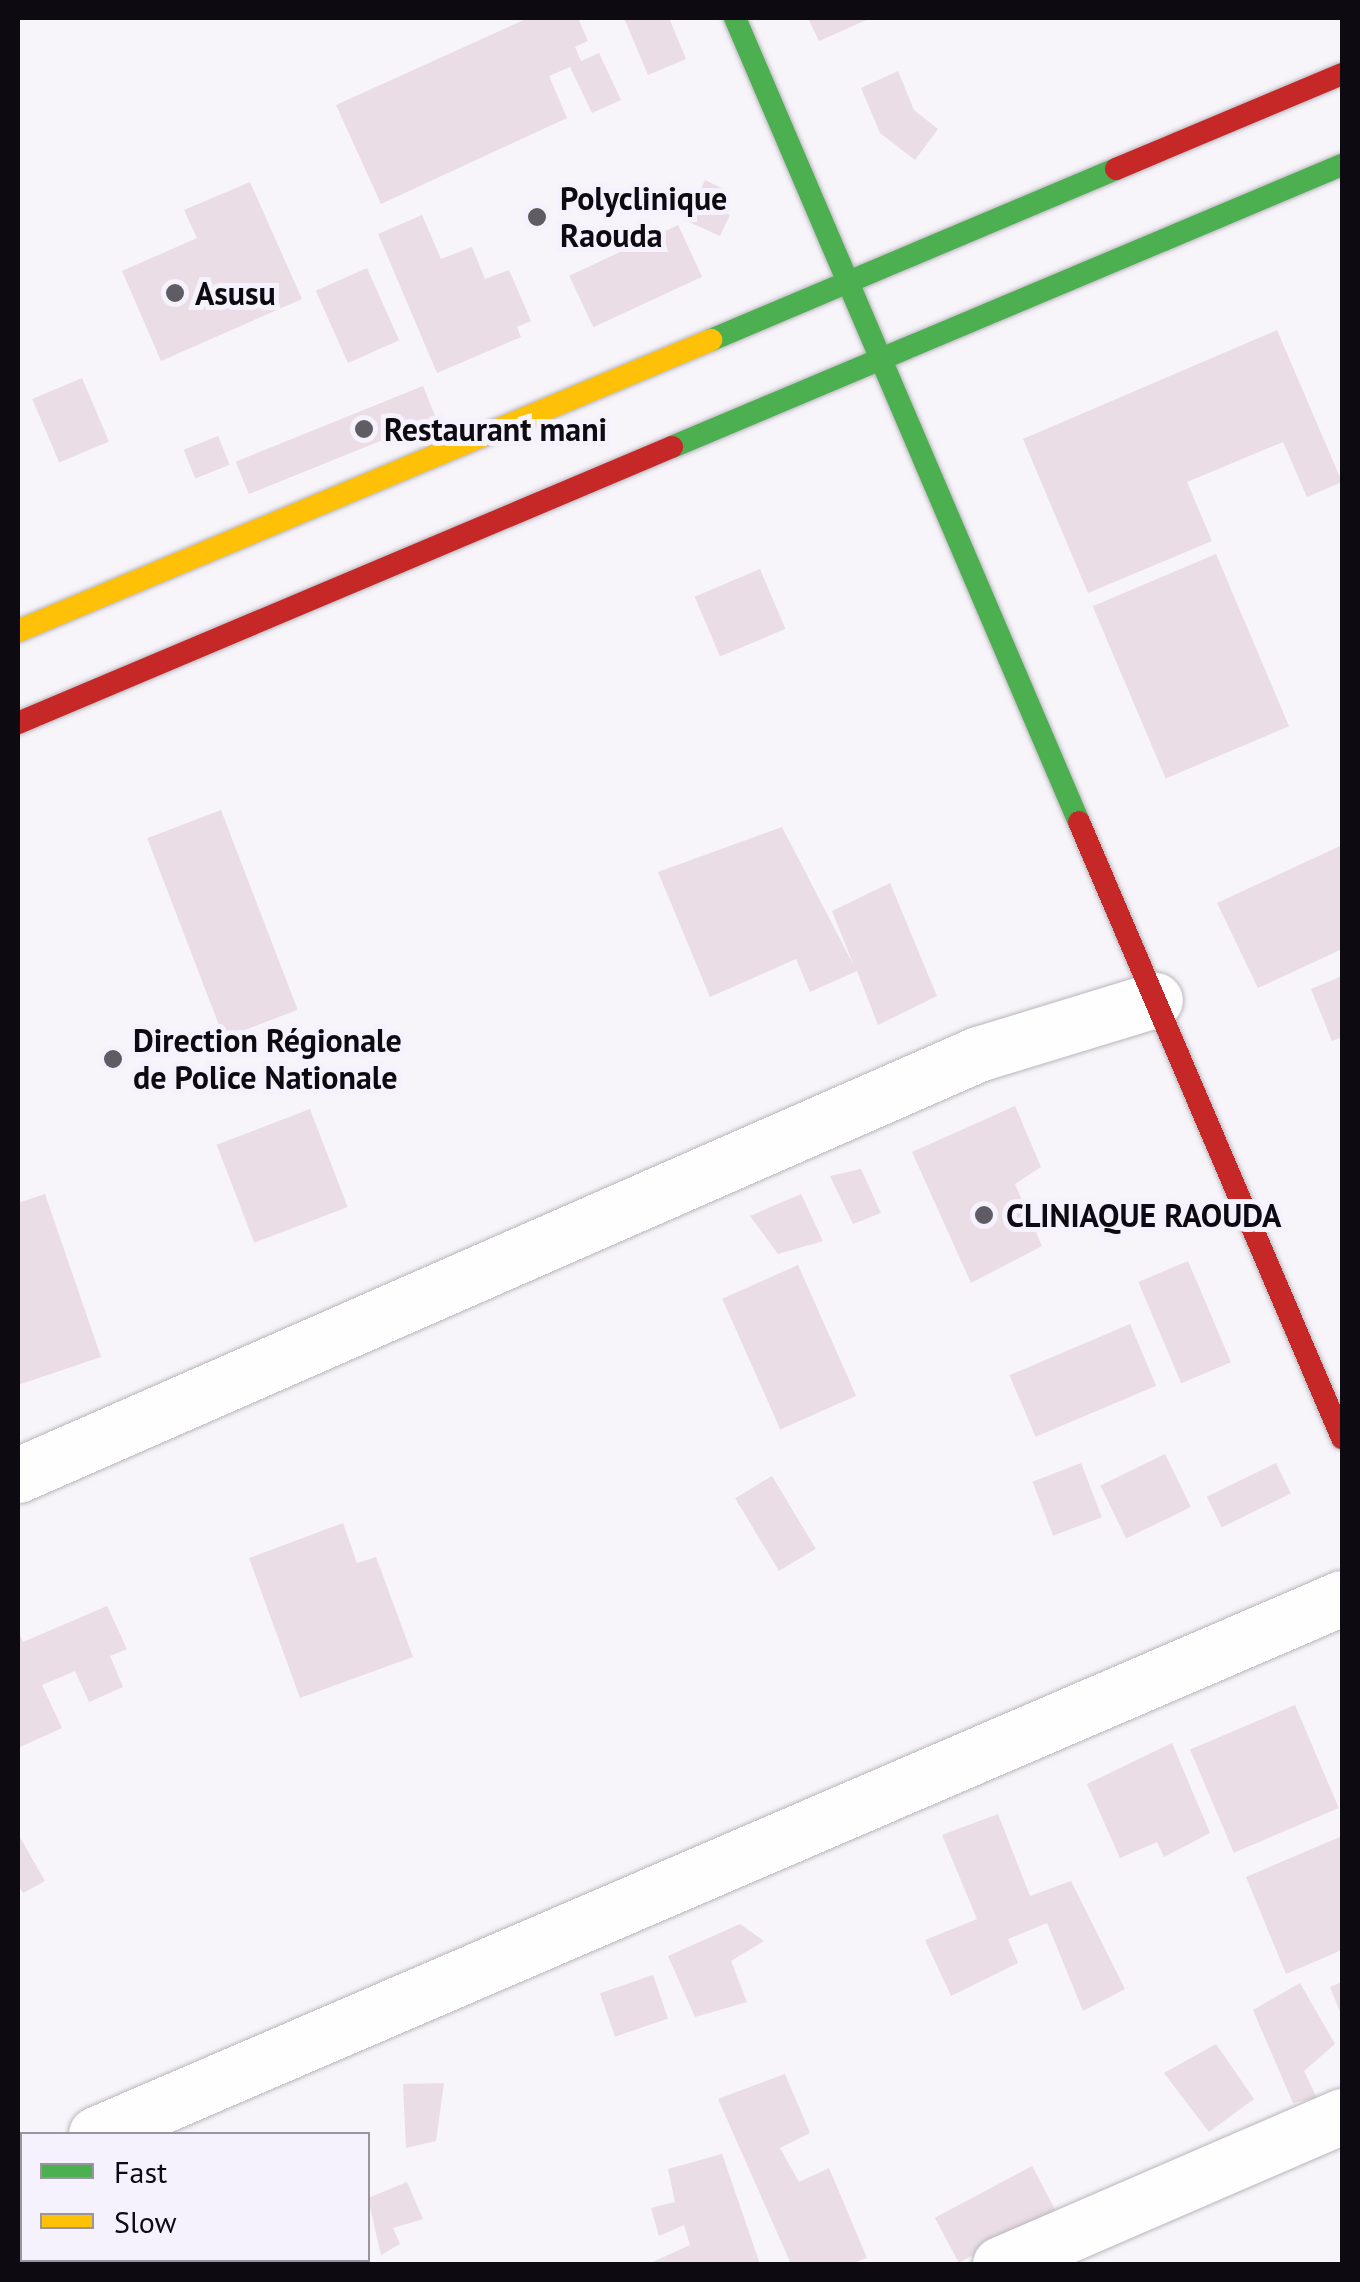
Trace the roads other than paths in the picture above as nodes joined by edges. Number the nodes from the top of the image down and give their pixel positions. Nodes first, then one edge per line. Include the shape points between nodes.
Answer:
1 (735, 18) edge
2 (1342, 74) edge
3 (1342, 165) edge
4 (848, 282) junction
5 (881, 359) junction
6 (18, 631) edge
7 (18, 723) edge
8 (1155, 1000) junction
9 (1342, 1438) edge
10 (18, 1475) edge
11 (1342, 1598) edge
12 (1342, 2116) edge
13 (101, 2132) edge
14 (1000, 2264) edge

1 - 4 street
2 - 4 street
3 - 5 street
4 - 5 street
4 - 6 street
5 - 7 street
5 - 8 street
8 - 9 street
8 - 10 street via 978,1054
11 - 13 street
12 - 14 street

